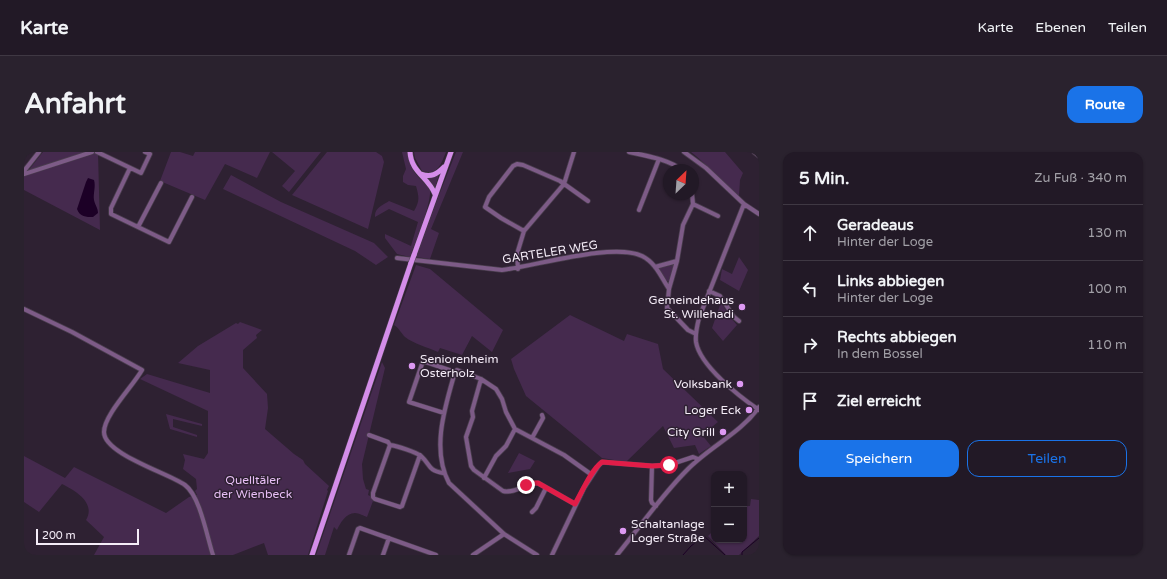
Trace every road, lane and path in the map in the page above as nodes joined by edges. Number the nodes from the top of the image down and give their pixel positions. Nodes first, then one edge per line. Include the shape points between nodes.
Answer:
1 (39, 152) edge
2 (92, 152) edge
3 (98, 152) edge
4 (145, 152) edge
5 (410, 152) edge
6 (451, 152) edge
7 (578, 152) edge
8 (629, 152) edge
9 (684, 152) edge
10 (754, 152) edge
11 (573, 154) edge
12 (759, 156) edge
13 (659, 159) junction
14 (673, 164) edge
15 (445, 166) junction
16 (130, 168) junction
17 (24, 171) edge
18 (418, 173) junction
19 (24, 174) edge
20 (161, 183) dead end
21 (564, 184) junction
22 (435, 194) junction
23 (192, 197) dead end
24 (692, 200) edge
25 (588, 201) dead end
26 (692, 204) junction
27 (744, 204) junction
28 (639, 210) dead end
29 (759, 214) edge
30 (718, 216) dead end
31 (138, 227) junction
32 (524, 232) junction
33 (397, 258) dead end
34 (677, 261) junction
35 (655, 267) junction
36 (518, 269) junction
37 (668, 289) junction
38 (709, 291) junction
39 (24, 309) edge
40 (739, 321) dead end
41 (696, 331) junction
42 (456, 371) junction
43 (481, 379) junction
44 (759, 408) edge
45 (444, 413) junction
46 (542, 415) dead end
47 (515, 429) junction
48 (369, 435) dead end
49 (532, 438) junction
50 (390, 445) junction
51 (420, 456) junction
52 (698, 459) junction
53 (652, 466) junction
54 (444, 473) junction
55 (592, 475) junction
56 (484, 478) junction
57 (546, 488) junction
58 (575, 504) junction
59 (656, 506) junction
60 (532, 512) dead end
61 (504, 534) junction
62 (389, 538) junction
63 (213, 555) edge
64 (312, 555) edge
65 (349, 555) edge
66 (383, 555) edge
67 (436, 555) edge
68 (473, 555) edge
69 (537, 555) edge
70 (552, 555) edge
71 (617, 555) edge

1 - 17 street
2 - 19 street
3 - 16 street
4 - 16 street via 150,154 141,173
5 - 18 main road
6 - 15 main road
7 - 11 street
8 - 13 street
9 - 27 street via 706,168
10 - 12 street
11 - 21 street
13 - 14 street
13 - 28 street
15 - 18 main road via 434,175 424,176
15 - 22 main road
16 - 31 street via 111,208 111,214
18 - 22 main road via 432,186
20 - 31 street
21 - 25 street
21 - 32 street
21 - 32 street via 523,165 513,166 488,197 485,207
22 - 64 main road, bridge
23 - 31 street via 169,242
24 - 26 street
26 - 30 street
26 - 34 street via 683,226
27 - 29 street
27 - 38 street
32 - 36 street via 517,254
33 - 36 street, GARTELER WEG via 502,270
34 - 35 street
34 - 37 street
35 - 36 street, GARTELER WEG via 641,256 628,252 579,256
35 - 37 street, GARTELER WEG
37 - 41 street via 667,308 688,330
38 - 40 street via 720,296
38 - 41 street
39 - 63 street via 142,370 111,413 105,425 105,439 120,452 178,480 192,491
41 - 44 street via 698,348 708,365 729,387
42 - 43 street
42 - 45 street
42 - 45 street via 423,361 409,402
43 - 47 street via 496,389
43 - 56 street via 466,437 471,466
44 - 52 street via 736,430
45 - 54 street via 440,446
46 - 49 street
47 - 49 street
47 - 56 street
48 - 50 street
49 - 55 street via 564,455
50 - 51 street
50 - 51 street via 373,493 376,499 402,506
51 - 54 street via 431,469
52 - 53 street via 693,457 669,465
52 - 59 street
53 - 55 street via 602,462
53 - 59 street via 651,500
54 - 61 street via 448,483
55 - 58 street
56 - 57 street via 502,491 508,492 532,483 538,483
57 - 58 street
57 - 60 street
58 - 70 street
59 - 71 street
61 - 68 street
61 - 69 street
62 - 65 street via 360,528
62 - 66 street
62 - 67 street

